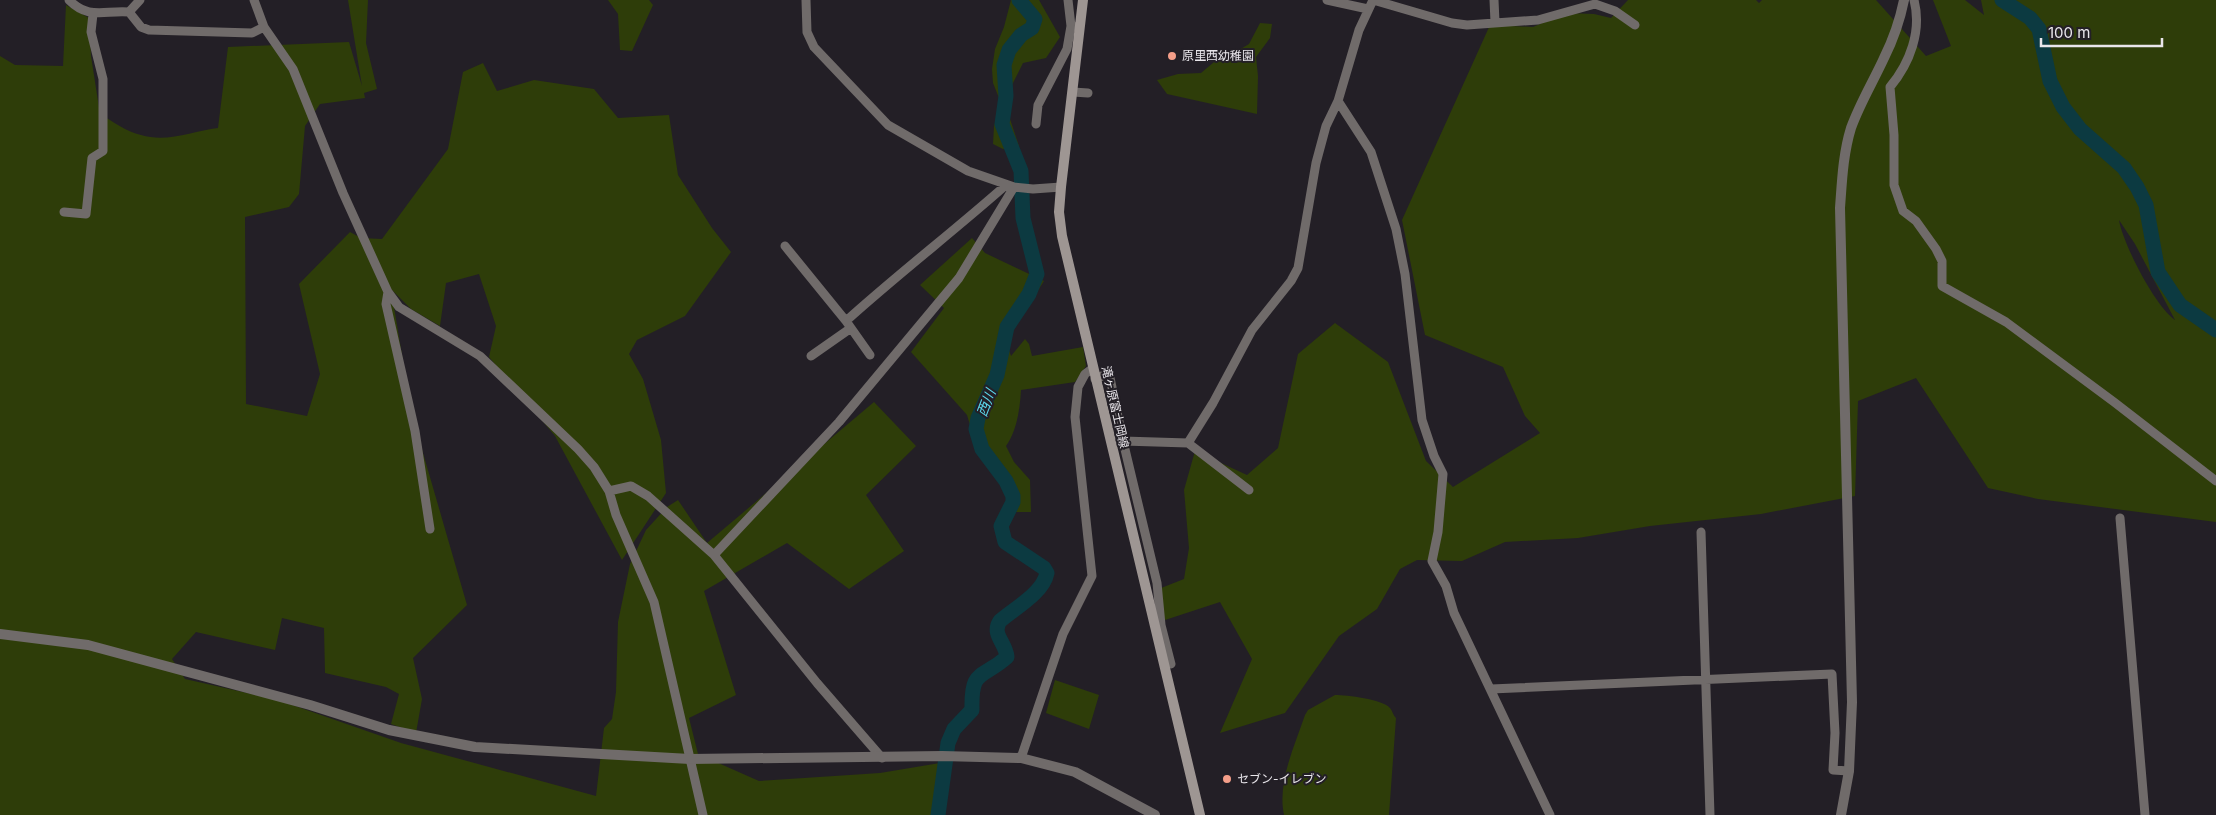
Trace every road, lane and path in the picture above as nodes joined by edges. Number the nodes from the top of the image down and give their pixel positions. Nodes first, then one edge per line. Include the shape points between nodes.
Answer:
1 (69, 0) edge
2 (140, 0) edge
3 (254, 0) edge
4 (806, 0) edge
5 (1068, 0) edge
6 (1083, 0) edge
7 (1327, 0) edge
8 (1494, 0) edge
9 (1904, 0) edge
10 (1914, 0) edge
11 (1595, 2) edge
12 (1368, 9) junction
13 (129, 12) junction
14 (93, 14) junction
15 (1495, 22) junction
16 (1636, 25) dead end
17 (1076, 26) junction
18 (264, 27) junction
19 (1073, 92) junction
20 (1088, 93) dead end
21 (1338, 101) junction
22 (1036, 124) dead end
23 (1010, 186) junction
24 (1061, 187) junction
25 (64, 212) dead end
26 (785, 246) dead end
27 (388, 292) junction
28 (849, 325) junction
29 (870, 355) dead end
30 (811, 356) dead end
31 (1093, 368) junction
32 (1095, 379) junction
33 (1123, 441) junction
34 (1188, 443) junction
35 (2216, 481) edge
36 (1249, 490) dead end
37 (609, 491) junction
38 (2120, 518) dead end
39 (430, 529) dead end
40 (1701, 532) dead end
41 (714, 555) junction
42 (0, 634) edge
43 (1171, 664) dead end
44 (1706, 678) junction
45 (1491, 689) junction
46 (882, 758) junction
47 (1021, 758) junction
48 (690, 759) junction
49 (1850, 771) junction
50 (703, 815) edge
51 (1155, 815) edge
52 (1200, 815) edge
53 (1550, 815) edge
54 (1710, 815) edge
55 (1841, 815) edge
56 (2145, 815) edge

1 - 14 street via 84,12
2 - 13 street
3 - 18 street
4 - 23 street via 807,32 814,47 888,125 968,172
5 - 17 street
6 - 17 main road, 滝ヶ原富士岡線
7 - 12 street
8 - 15 street
9 - 49 street via 1884,58 1851,129 1843,162 1840,208 1852,702
10 - 35 street via 1917,10 1915,41 1898,78 1890,87 1894,185 1903,211 1916,221 1942,261 1942,286 2006,322
11 - 15 street via 1538,20
11 - 16 street
12 - 15 street via 1373,0 1452,23
12 - 21 street
13 - 14 street
13 - 18 street via 141,27 149,30 252,33
14 - 25 street via 91,32 103,79 103,151 92,158 86,214
17 - 19 main road, 滝ヶ原富士岡線
17 - 22 street via 1038,105
18 - 27 street via 293,69 343,193
19 - 20 street
19 - 24 main road, 滝ヶ原富士岡線
21 - 34 street via 1326,126 1316,163 1298,268 1252,330 1213,404
21 - 45 street via 1371,152 1396,229 1405,274 1422,420 1443,474 1432,562 1446,586 1454,613
23 - 24 street
23 - 28 street via 897,275
23 - 41 street via 960,278 839,422
24 - 31 main road, 滝ヶ原富士岡線 via 1059,212 1062,236
26 - 28 street
27 - 37 street via 399,307 480,356 578,449
27 - 39 street via 386,304 416,431
28 - 29 street
28 - 30 street
31 - 32 main road, 滝ヶ原富士岡線
31 - 47 street via 1084,374 1078,387 1076,417 1092,576 1063,634
32 - 33 street via 1108,373
32 - 52 main road, 滝ヶ原富士岡線
33 - 34 street
33 - 43 street via 1158,583 1161,625
34 - 36 street
37 - 41 street via 631,486 648,496
37 - 48 street via 616,515 654,602
38 - 56 street
40 - 44 street
41 - 46 street via 817,684
42 - 48 street via 88,645 430,739 475,747
44 - 45 street
44 - 49 street via 1832,674 1833,770
44 - 54 street
45 - 53 street
46 - 47 street
46 - 48 street
47 - 51 street via 1075,772
48 - 50 street
49 - 55 street

